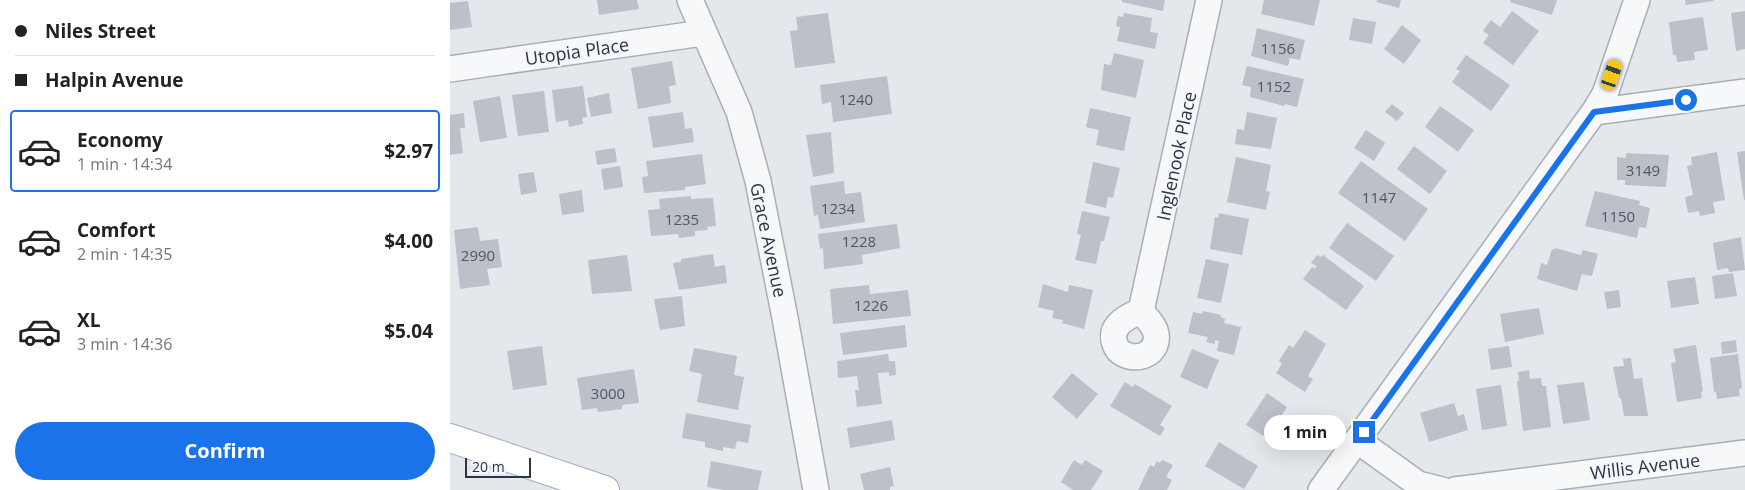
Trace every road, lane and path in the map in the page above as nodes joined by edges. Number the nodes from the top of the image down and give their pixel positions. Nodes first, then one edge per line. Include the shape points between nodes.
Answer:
1 (690, 0) edge
2 (1209, 0) edge
3 (1637, 0) edge
4 (703, 33) junction
5 (450, 69) edge
6 (1745, 92) edge
7 (1594, 112) junction
8 (1141, 311) dead end
9 (450, 438) edge
10 (1358, 441) junction
11 (1745, 453) edge
12 (1426, 488) edge
13 (605, 490) edge
14 (816, 490) edge
15 (1321, 490) edge
16 (1456, 490) edge

1 - 4 street, Grace Avenue
2 - 8 street, Inglenook Place
3 - 7 street via 1605,94
4 - 5 street, Utopia Place
4 - 14 street, Grace Avenue via 739,112 758,181
6 - 7 street
7 - 10 street
9 - 13 main road
10 - 12 street
10 - 15 street
11 - 16 street, Willis Avenue

